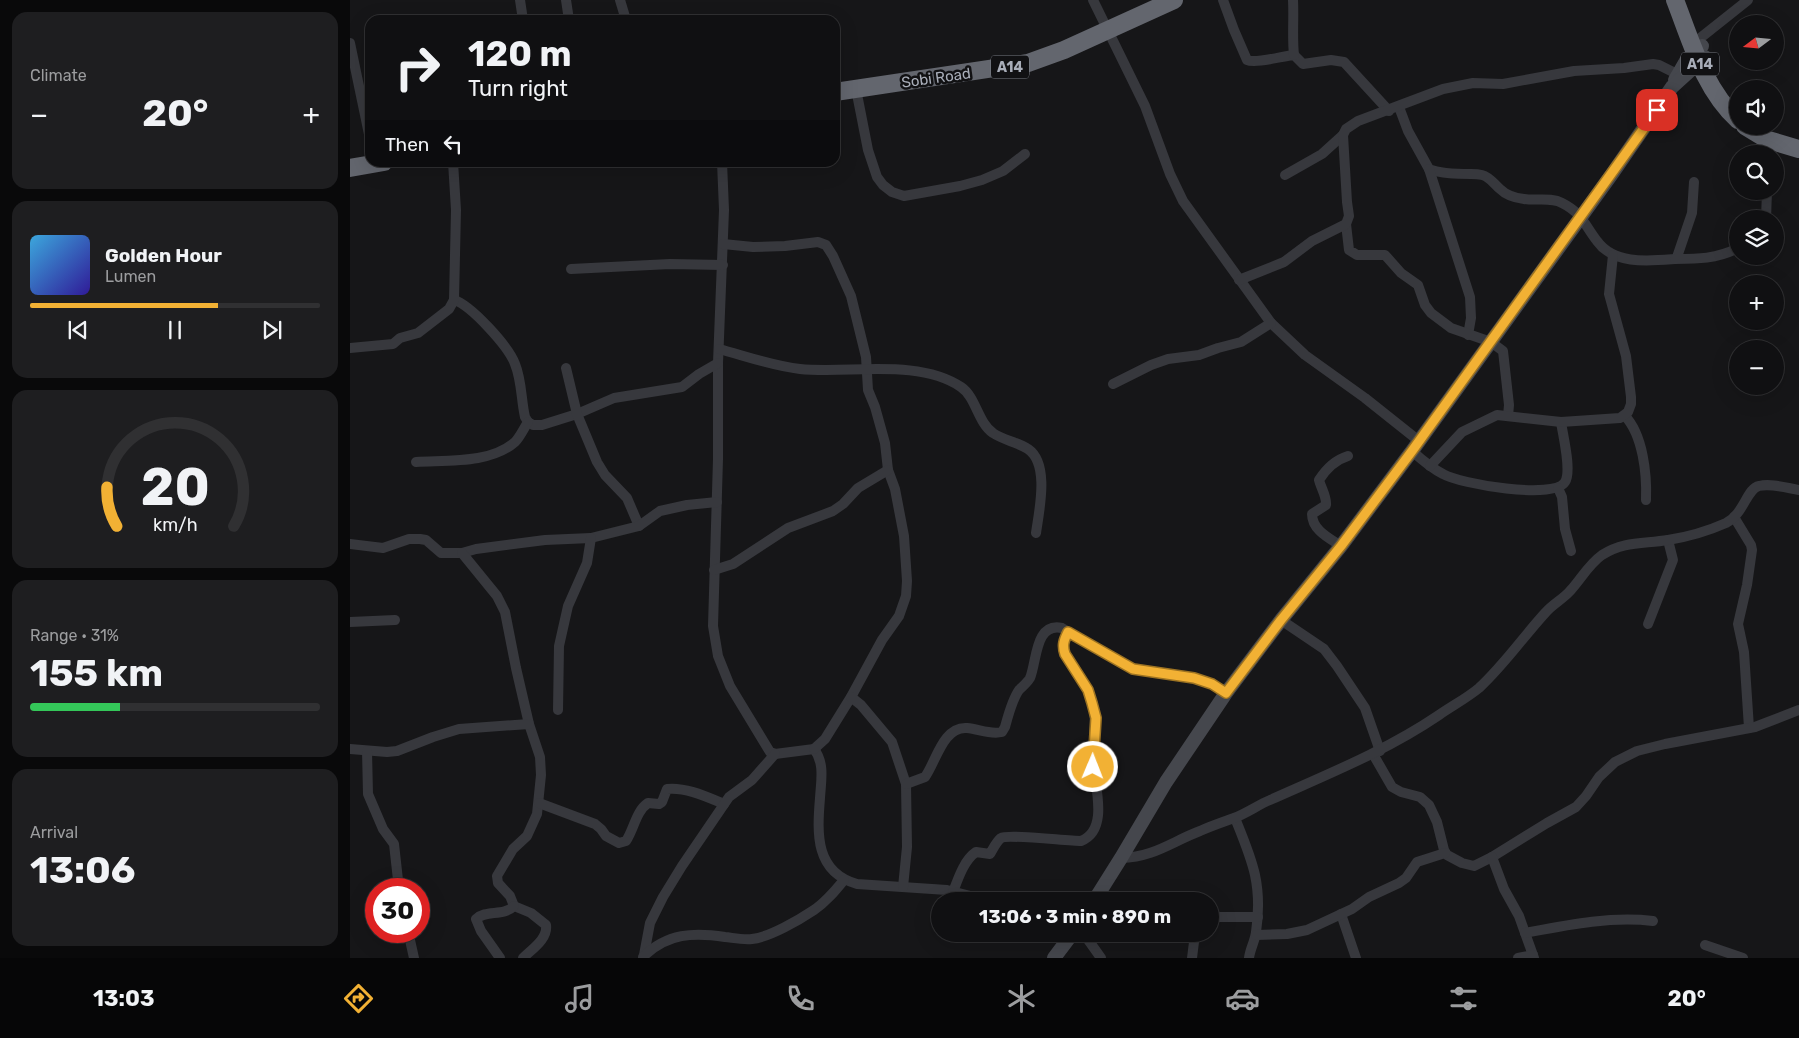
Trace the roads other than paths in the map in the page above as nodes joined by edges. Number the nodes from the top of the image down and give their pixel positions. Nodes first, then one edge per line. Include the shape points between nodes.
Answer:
1 (520, 0) edge
2 (566, 0) edge
3 (620, 0) edge
4 (1093, 0) edge
5 (1174, 0) edge
6 (1223, 0) edge
7 (1293, 0) edge
8 (1675, 0) edge
9 (1685, 0) edge
10 (1748, 0) edge
11 (522, 15) edge
12 (568, 15) edge
13 (624, 15) edge
14 (1107, 30) junction
15 (350, 43) edge
16 (1700, 51) junction
17 (1294, 55) junction
18 (1677, 74) junction
19 (1672, 88) junction
20 (856, 89) junction
21 (840, 91) edge
22 (1729, 100) edge
23 (1399, 107) junction
24 (1389, 111) junction
25 (1729, 112) edge
26 (365, 115) edge
27 (1343, 135) junction
28 (1760, 135) edge
29 (1773, 135) edge
30 (1789, 147) edge
31 (1025, 154) dead end
32 (365, 165) edge
33 (453, 167) edge
34 (722, 167) edge
35 (350, 168) edge
36 (1430, 169) junction
37 (1285, 175) dead end
38 (1694, 182) dead end
39 (1582, 216) junction
40 (1346, 224) junction
41 (723, 244) junction
42 (1729, 252) edge
43 (1614, 255) junction
44 (1675, 259) junction
45 (723, 265) junction
46 (572, 270) dead end
47 (1239, 280) junction
48 (454, 300) junction
49 (1271, 324) junction
50 (1468, 335) junction
51 (1491, 342) junction
52 (350, 348) edge
53 (719, 349) junction
54 (718, 363) junction
55 (566, 368) dead end
56 (866, 371) junction
57 (1113, 384) dead end
58 (577, 414) junction
59 (1508, 416) junction
60 (1625, 416) junction
61 (528, 422) junction
62 (1562, 422) junction
63 (1416, 446) junction
64 (1348, 456) dead end
65 (416, 462) dead end
66 (1430, 466) junction
67 (888, 470) junction
68 (1558, 488) junction
69 (1799, 490) edge
70 (1646, 500) dead end
71 (717, 502) junction
72 (1734, 517) junction
73 (639, 526) junction
74 (1036, 533) dead end
75 (591, 538) junction
76 (1668, 540) junction
77 (350, 544) edge
78 (1341, 546) junction
79 (1571, 551) dead end
80 (462, 553) junction
81 (714, 570) junction
82 (395, 620) dead end
83 (1281, 620) junction
84 (350, 622) edge
85 (1648, 624) dead end
86 (1068, 632) junction
87 (1226, 693) junction
88 (851, 697) junction
89 (558, 710) dead end
90 (1799, 710) edge
91 (529, 724) junction
92 (1749, 728) junction
93 (350, 749) edge
94 (814, 749) junction
95 (367, 751) junction
96 (1376, 753) junction
97 (775, 754) junction
98 (906, 784) junction
99 (539, 803) junction
100 (724, 804) junction
101 (1235, 818) junction
102 (1445, 853) junction
103 (1492, 857) junction
104 (1121, 858) junction
105 (398, 878) edge
106 (844, 880) junction
107 (903, 887) junction
108 (953, 892) joint
109 (1100, 892) edge
110 (514, 906) junction
111 (1341, 914) junction
112 (1258, 916) junction
113 (1219, 917) edge
114 (1653, 921) dead end
115 (1525, 933) junction
116 (1256, 934) junction
117 (1066, 942) edge
118 (1090, 942) edge
119 (1194, 942) edge
120 (411, 943) edge
121 (1705, 945) dead end
122 (643, 956) edge
123 (1533, 957) edge
124 (414, 958) edge
125 (500, 958) edge
126 (523, 958) edge
127 (1054, 958) edge
128 (1102, 958) edge
129 (1192, 958) edge
130 (1248, 958) edge
131 (1356, 958) edge
132 (1518, 958) edge
133 (1743, 958) edge

1 - 11 street
2 - 12 street
3 - 13 street
4 - 14 street
5 - 14 highway, Sobi Road / A14
6 - 17 street via 1247,60 1254,62
7 - 17 street
8 - 16 highway, A14
9 - 16 highway, A14
10 - 16 street
14 - 20 highway, Sobi Road / A14 via 1028,63
14 - 47 street via 1145,106 1183,201
15 - 26 street
16 - 18 street via 1686,61
16 - 19 street
16 - 22 highway, A14
16 - 25 highway, A14 via 1718,98
17 - 24 street via 1303,64 1331,60 1344,62
18 - 19 street
18 - 23 street via 1653,64 1574,71 1503,84 1472,83 1443,89
19 - 39 street
20 - 21 highway, Sobi Road / A14
20 - 31 street via 877,177 892,192 904,196 975,182 1003,171
23 - 24 street
23 - 36 street via 1408,131
24 - 27 street via 1358,121
27 - 37 street via 1322,154
27 - 40 street via 1349,216
28 - 30 highway
29 - 30 highway
32 - 35 highway
33 - 48 street
34 - 41 street
36 - 39 street via 1480,174 1505,193 1524,199 1555,200
36 - 50 street via 1470,297
38 - 44 street via 1692,213
39 - 43 street via 1597,242
39 - 51 street
40 - 47 street via 1312,241 1284,262
40 - 50 street via 1349,250 1358,255 1387,256 1418,285 1431,313 1451,328
41 - 45 street
41 - 56 street via 753,247 818,242 826,245 851,296 866,357
42 - 44 street via 1710,258
43 - 44 street via 1641,260
43 - 60 street via 1609,294 1626,356 1631,404
45 - 46 street via 670,264
45 - 53 street
47 - 49 street
48 - 52 street via 448,309 418,333 400,338 393,344
48 - 61 street via 486,324 506,348 515,363
49 - 57 street via 1241,342 1199,355 1160,362
49 - 63 street via 1305,356 1365,398
50 - 51 street
51 - 59 street via 1504,352
51 - 63 street
53 - 54 street
53 - 56 street via 800,369
54 - 58 street via 682,387 614,398
54 - 71 street
55 - 58 street
56 - 67 street via 868,390 885,444
56 - 74 street via 904,370 942,377 963,388 993,433 1030,450 1038,464 1042,482
58 - 61 street via 542,425
58 - 73 street via 597,462 627,498
59 - 62 street
59 - 66 street via 1497,415 1462,432
60 - 62 street
60 - 70 street via 1634,429 1644,464
61 - 65 street via 515,442 486,456
62 - 68 street via 1568,468 1565,483
63 - 66 street
63 - 78 street
64 - 78 street via 1337,460 1322,475 1319,480 1326,505 1312,514 1320,532
66 - 68 street via 1444,475 1484,486 1520,490
67 - 81 street via 858,488 833,511 788,528 733,564
67 - 88 street via 904,536 906,596 898,616
68 - 79 street
69 - 72 street via 1757,486
71 - 73 street via 687,504 660,511
71 - 81 street
72 - 76 street via 1700,532
72 - 92 street via 1752,550 1738,624 1744,652
73 - 75 street
75 - 80 street via 545,540
75 - 89 street via 587,563 568,606 559,646
76 - 85 street via 1673,560
76 - 96 street via 1625,544 1599,557 1478,689 1411,734
77 - 80 street via 383,548 409,539 420,539 441,553
78 - 83 street
80 - 91 street via 506,612
81 - 97 street via 713,626 718,656 730,686 762,740
82 - 84 street
83 - 87 street
83 - 96 street via 1324,649 1337,666 1365,708
86 - 87 street via 1133,669 1194,678
86 - 98 street via 1052,627 1039,642 1030,678 1018,692 1002,732 961,728 942,746 925,777
86 - 108 street via 1063,648 1088,690 1096,718 1093,767 1099,804 1095,824 1087,838 1081,841 1003,837 990,854 976,852 970,856
87 - 104 street via 1166,782
88 - 94 street via 825,739
88 - 98 street via 892,742
90 - 92 street
91 - 95 street via 459,729 397,751
91 - 99 street via 540,756
92 - 103 street via 1664,744 1637,751 1614,762 1576,807
93 - 95 street
94 - 97 street
94 - 106 street via 822,767 821,850 826,864
95 - 105 street via 368,794 383,829 394,844
96 - 101 street
96 - 102 street via 1392,787 1420,797 1429,805
97 - 100 street
98 - 107 street via 907,847
99 - 100 street via 595,824 618,843 626,841 632,833 642,807 662,802 667,789 703,795
99 - 110 street via 527,836 513,848 497,876 498,883
100 - 122 street via 663,897 650,923
101 - 104 street via 1198,831 1158,851
101 - 112 street via 1254,869
102 - 103 street via 1474,866
102 - 111 street via 1417,862 1399,883
103 - 115 street
104 - 109 street
106 - 107 street via 873,886
106 - 122 street via 815,910 763,936 743,939 689,934 670,939
107 - 108 street
110 - 125 street via 503,913 484,914 476,920
110 - 126 street via 531,913 546,926 544,937
111 - 116 street via 1296,933
111 - 131 street
112 - 113 street
112 - 116 street
114 - 115 street via 1602,920
115 - 123 street
116 - 130 street
117 - 127 street
118 - 128 street
119 - 129 street
120 - 124 street
121 - 133 street
123 - 132 street

